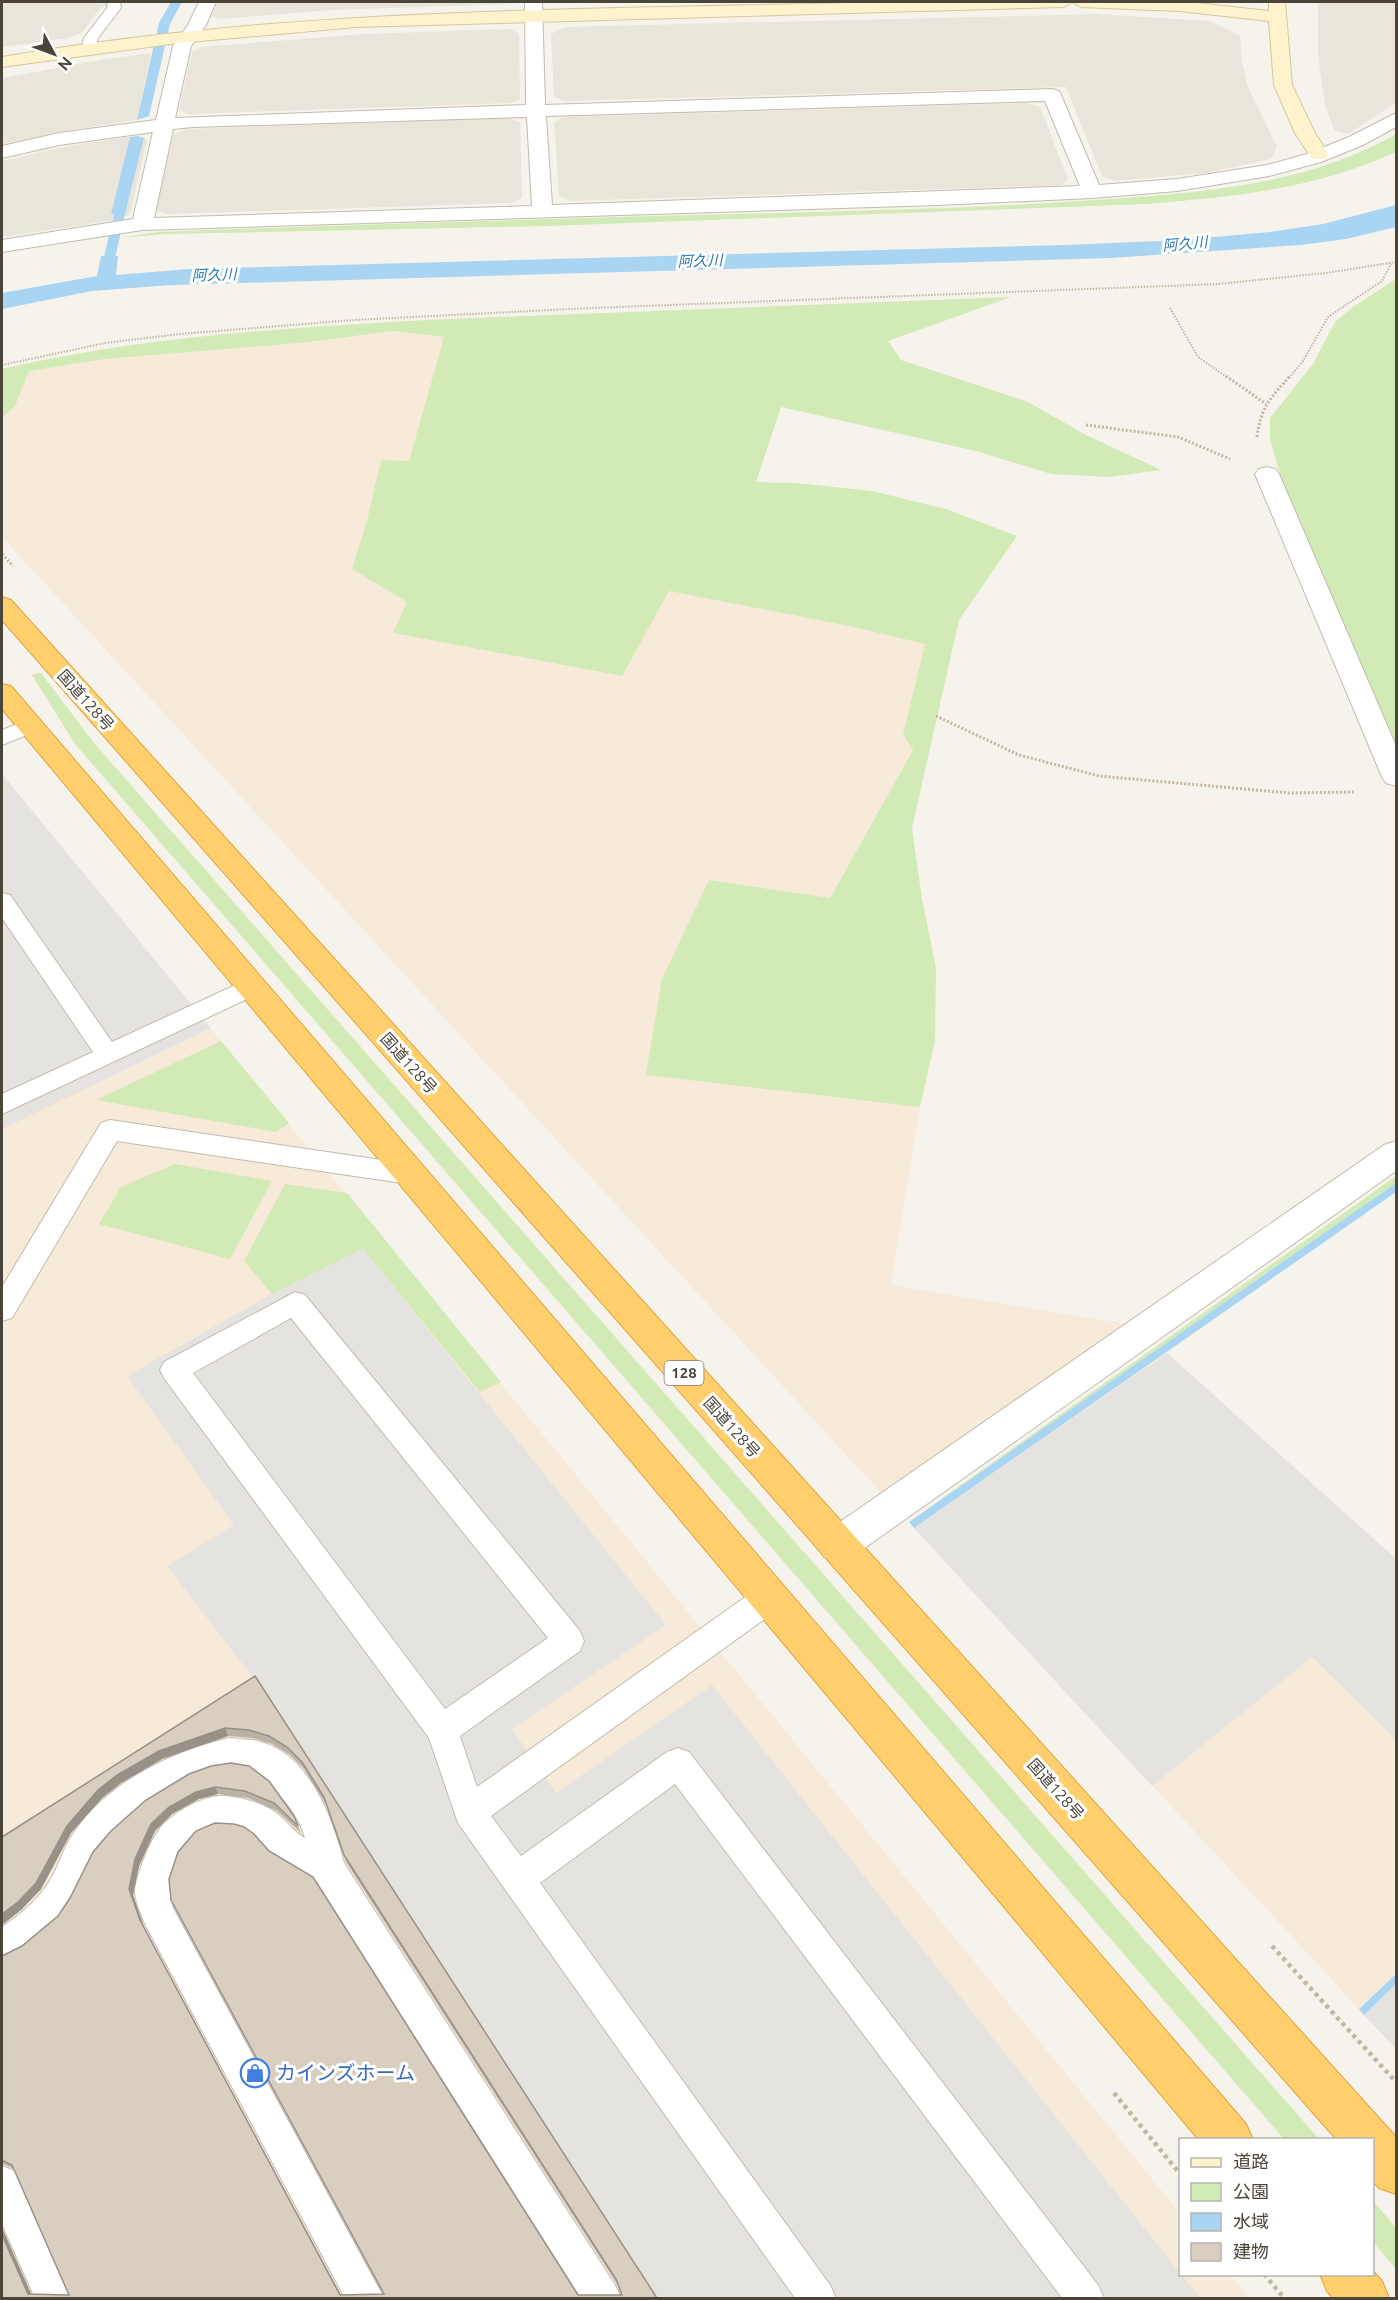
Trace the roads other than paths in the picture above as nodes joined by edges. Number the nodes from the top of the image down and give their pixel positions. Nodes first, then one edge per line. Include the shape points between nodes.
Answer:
1 (114, 2) edge
2 (207, 2) edge
3 (1064, 2) edge
4 (1081, 2) edge
5 (534, 9) edge
6 (1277, 9) edge
7 (189, 35) junction
8 (89, 47) junction
9 (2, 62) edge
10 (536, 110) junction
11 (1396, 119) edge
12 (163, 125) junction
13 (2, 152) edge
14 (1319, 155) junction
15 (1092, 192) junction
16 (542, 211) junction
17 (142, 224) junction
18 (2, 246) edge
19 (1267, 474) road end
20 (2, 605) edge
21 (2, 692) edge
22 (16, 732) edge
23 (1396, 777) edge
24 (2, 900) edge
25 (11, 932) edge
26 (254, 986) junction
27 (108, 1055) junction
28 (2, 1105) edge
29 (1396, 1154) edge
30 (409, 1174) junction
31 (2, 1310) edge
32 (838, 1545) junction
33 (769, 1598) junction
34 (442, 1730) junction
35 (469, 1812) junction
36 (329, 1870) junction
37 (517, 1879) junction
38 (2, 1946) edge
39 (1229, 2138) edge
40 (1367, 2138) edge
41 (1374, 2146) edge
42 (1396, 2171) edge
43 (2, 2184) edge
44 (1346, 2276) edge
45 (54, 2298) edge
46 (365, 2298) edge
47 (602, 2298) edge
48 (817, 2298) edge
49 (1085, 2298) edge
50 (1365, 2298) edge

1 - 8 lane
2 - 7 street
3 - 5 street
4 - 6 street
5 - 7 street
5 - 10 street
6 - 14 street via 1283,85
7 - 8 street
7 - 12 street via 182,46
8 - 9 street
10 - 12 street
10 - 15 street via 1052,95
10 - 16 street
11 - 14 street via 1376,133
12 - 13 street via 59,139
12 - 17 street
14 - 15 street via 1209,182
15 - 16 street
16 - 17 street
17 - 18 street
19 - 23 street
20 - 32 highway, 国道128号 / 128
21 - 22 highway
22 - 26 highway
24 - 25 lane
25 - 27 lane
26 - 27 lane
26 - 30 highway
27 - 28 lane
29 - 32 street
30 - 31 lane via 110,1130
30 - 33 highway
32 - 40 highway, 国道128号 / 128
33 - 35 lane
33 - 39 highway
34 - 34 lane via 174,1370 295,1303 569,1641
34 - 35 lane
35 - 37 lane
36 - 38 lane via 314,1816 273,1765 252,1756 230,1754 204,1759 161,1777 119,1808 89,1839 50,1910
36 - 46 lane via 282,1843 269,1827 246,1815 223,1811 197,1818 173,1838 158,1867 152,1891 158,1914
36 - 47 lane
37 - 48 lane
37 - 49 lane via 678,1763
41 - 42 highway
43 - 45 lane
44 - 50 highway

